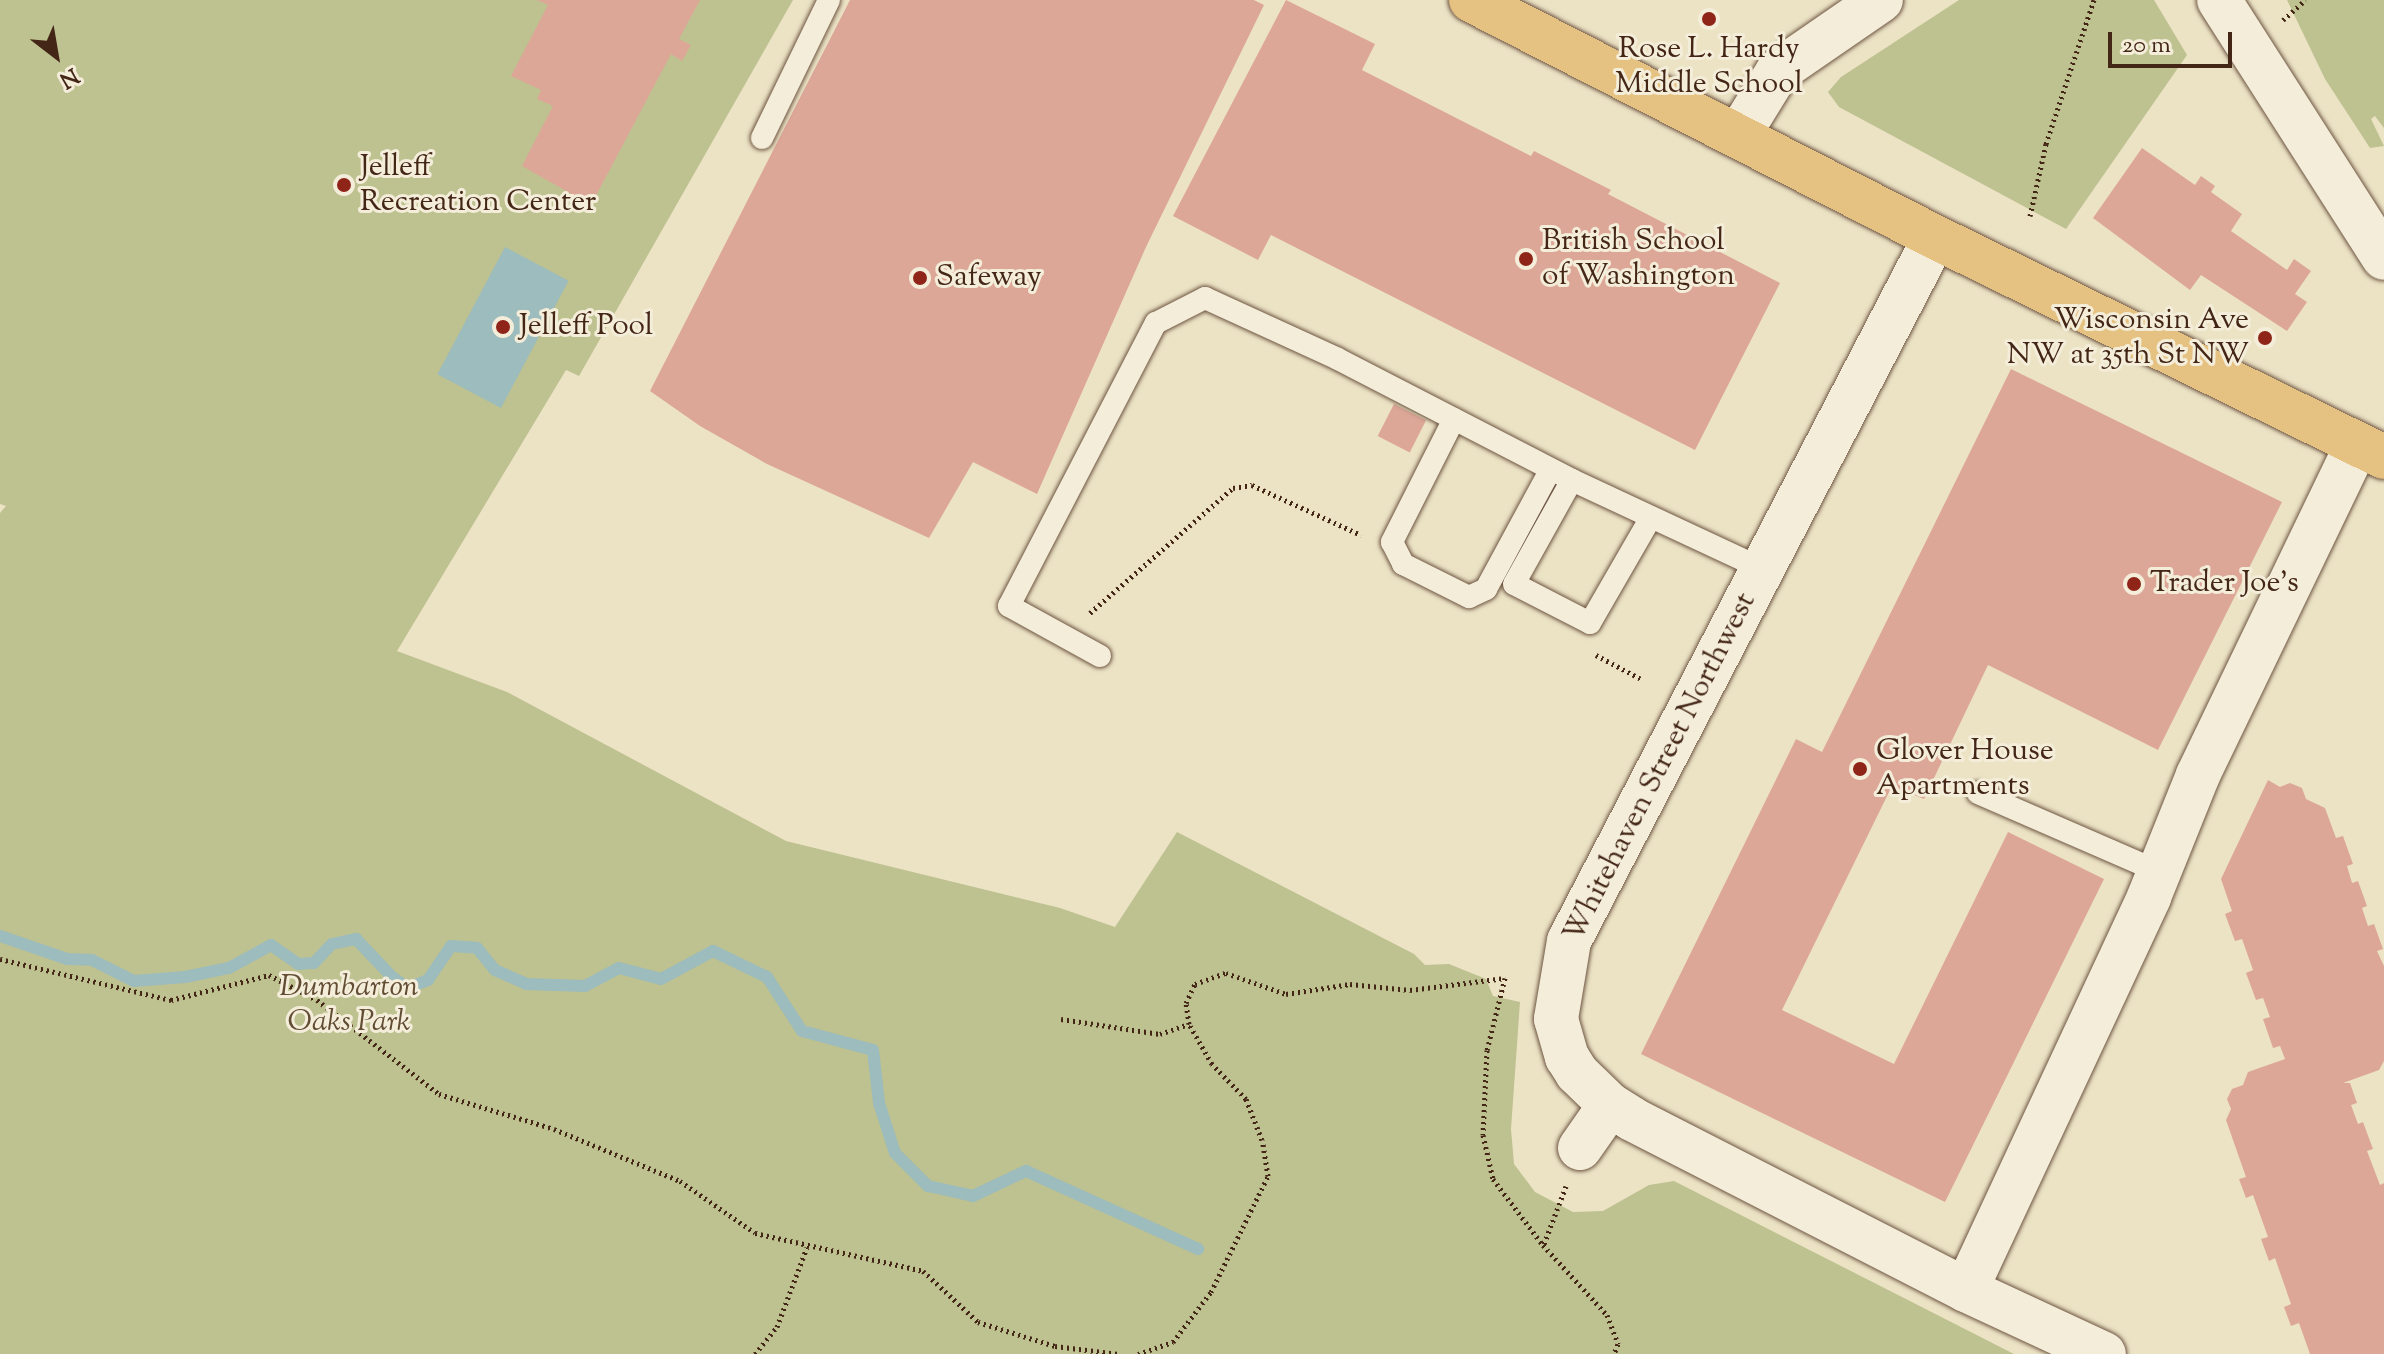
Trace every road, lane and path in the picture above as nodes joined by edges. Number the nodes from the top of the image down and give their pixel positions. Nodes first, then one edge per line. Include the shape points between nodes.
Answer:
1 (829, 0) edge
2 (1471, 0) edge
3 (1881, 0) edge
4 (2094, 0) edge
5 (2219, 0) edge
6 (2305, 0) edge
7 (2279, 23) dead end
8 (1738, 136) junction
9 (762, 138) dead end
10 (2030, 216) dead end
11 (1935, 237) junction
12 (2384, 258) edge
13 (1454, 419) junction
14 (2370, 451) edge
15 (1551, 469) junction
16 (1572, 480) junction
17 (1650, 519) junction
18 (1398, 554) junction
19 (1763, 569) junction
20 (1063, 636) junction
21 (1100, 656) dead end
22 (1978, 793) dead end
23 (2153, 884) junction
24 (0, 959) edge
25 (1061, 1019) dead end
26 (1189, 1024) junction
27 (1610, 1105) junction
28 (1580, 1148) joint
29 (1543, 1245) junction
30 (807, 1247) junction
31 (1966, 1290) junction
32 (755, 1354) edge
33 (1118, 1354) edge
34 (1138, 1354) edge
35 (1614, 1354) edge
36 (2104, 1354) edge

1 - 9 lane
2 - 8 main road
3 - 8 street via 1778,71
4 - 10 path via 2046,144
5 - 12 street
6 - 7 path
8 - 11 main road
11 - 14 main road
11 - 19 street, Whitehaven Street Northwest
13 - 15 lane
13 - 18 lane via 1392,542
13 - 20 lane via 1205,298 1156,323 1009,606
14 - 23 street via 2198,775
15 - 16 lane
15 - 18 lane via 1486,589 1469,597 1403,564
16 - 17 lane
16 - 17 lane via 1514,584 1590,623
17 - 19 lane
18 - 20 path via 1252,485 1233,488
19 - 27 street, Whitehaven Street Northwest via 1569,941 1556,1004 1560,1040 1577,1073
20 - 21 lane
22 - 23 lane
23 - 31 street
24 - 30 path via 171,1000 269,975 317,1000 439,1094 554,1129 680,1181 755,1233
25 - 26 path via 1160,1034
26 - 29 path via 1186,1003 1195,984 1226,973 1286,994 1350,984 1410,990 1505,978 1487,1050 1483,1135 1493,1179
26 - 34 path via 1212,1064 1246,1099 1262,1140 1268,1176 1211,1292 1173,1342
27 - 28 street
27 - 31 street, Whitehaven Street Northwest
28 - 29 path
29 - 35 path via 1607,1315 1618,1344
30 - 32 path via 777,1327
30 - 33 path via 923,1271 988,1326 1055,1346
31 - 36 street, Whitehaven Street Northwest

